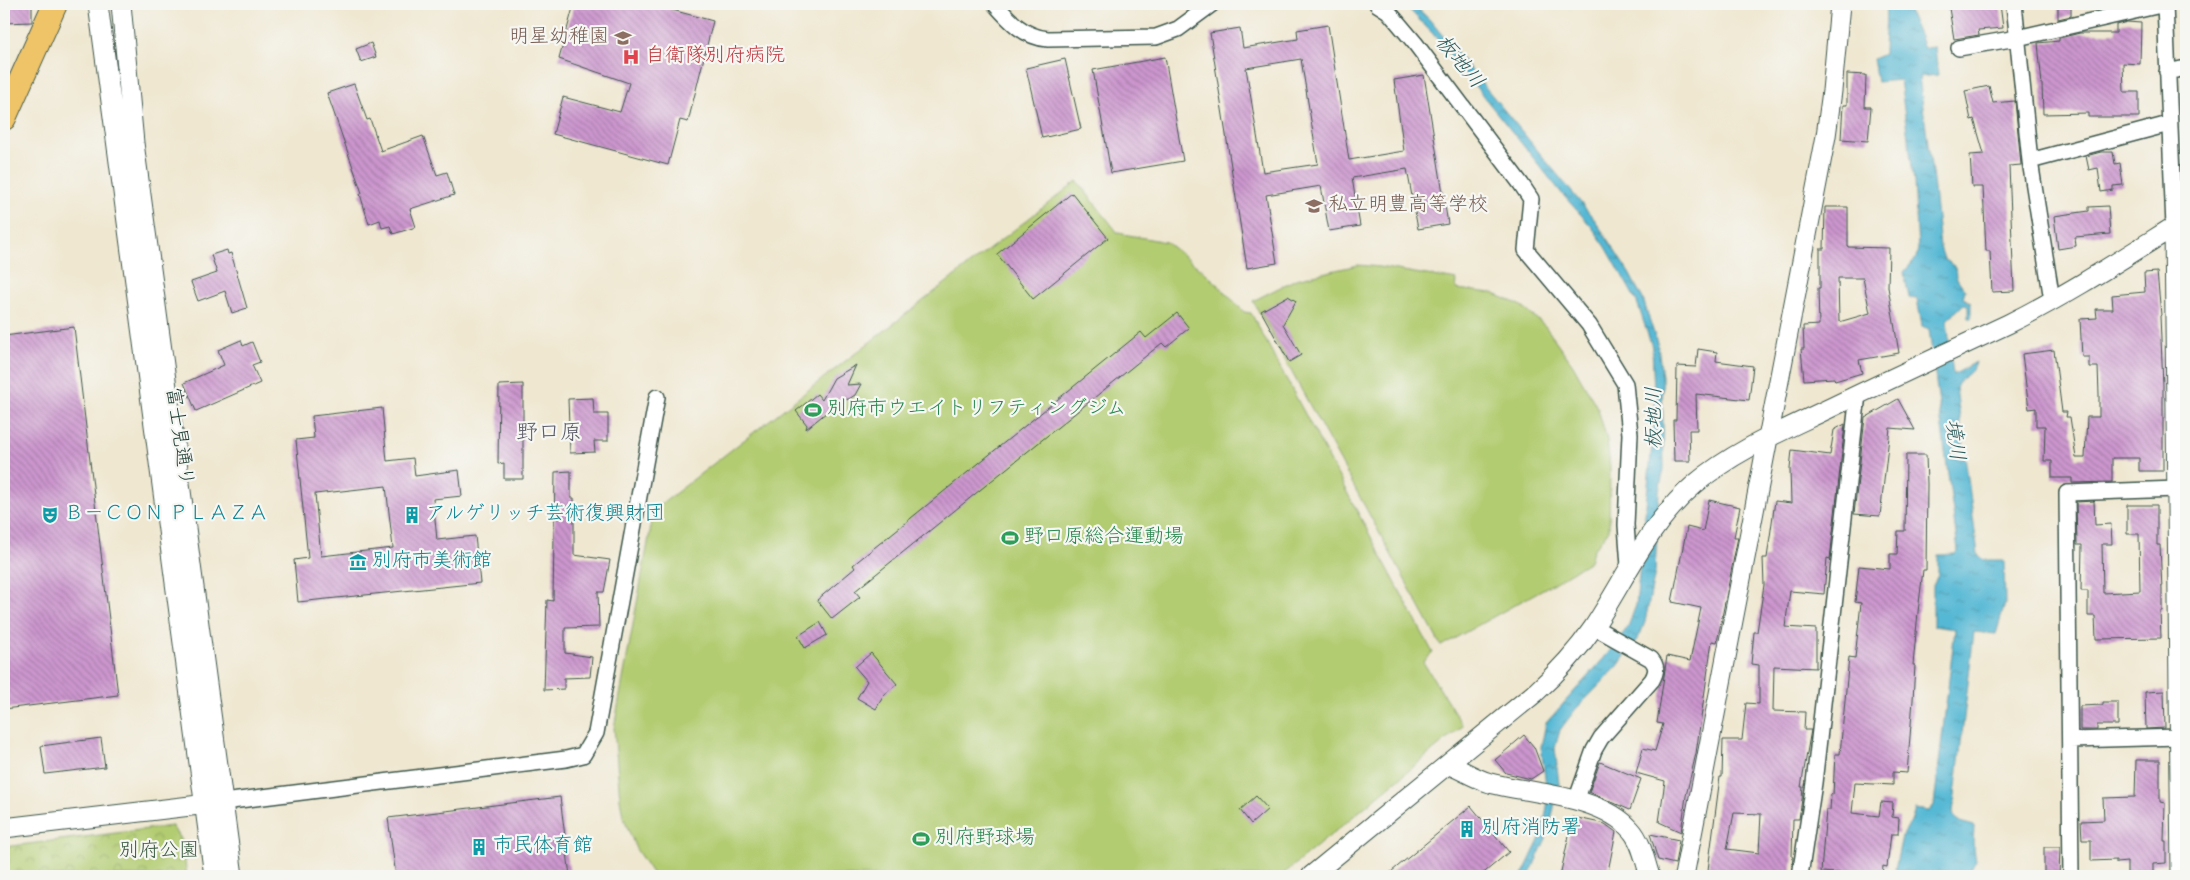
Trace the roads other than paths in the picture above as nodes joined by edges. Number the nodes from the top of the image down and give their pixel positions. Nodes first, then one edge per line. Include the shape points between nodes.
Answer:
1 (55, 4) edge
2 (98, 4) edge
3 (121, 4) edge
4 (995, 4) edge
5 (1212, 4) edge
6 (1377, 4) edge
7 (1840, 4) edge
8 (2014, 4) edge
9 (2165, 4) edge
10 (2017, 38) junction
11 (1959, 48) dead end
12 (2186, 68) edge
13 (2167, 72) junction
14 (4, 118) edge
15 (2169, 124) junction
16 (2030, 161) junction
17 (2180, 223) edge
18 (2052, 300) junction
19 (1858, 394) junction
20 (656, 397) dead end
21 (1767, 439) junction
22 (2177, 488) junction
23 (1629, 566) junction
24 (2182, 598) edge
25 (1600, 630) junction
26 (2180, 737) junction
27 (2071, 740) junction
28 (1448, 764) junction
29 (1569, 800) junction
30 (213, 803) junction
31 (2184, 822) edge
32 (4, 828) edge
33 (214, 876) edge
34 (232, 876) edge
35 (1310, 876) edge
36 (1650, 876) edge
37 (1684, 876) edge
38 (1800, 876) edge
39 (2071, 876) edge
40 (2181, 876) edge

1 - 14 main road
2 - 30 street, 富士見通り
3 - 30 street via 134,143
4 - 5 street via 1018,28 1037,38 1048,39 1156,36 1178,29
6 - 23 street via 1388,10 1415,43 1522,184 1531,199 1526,250 1589,325 1625,384 1630,434 1626,525
7 - 21 street via 1826,136
8 - 10 street
9 - 10 street
9 - 13 street
10 - 11 street
10 - 16 street
12 - 13 street
13 - 15 street
15 - 16 street
15 - 17 street
16 - 18 street
17 - 18 street
17 - 22 street
18 - 19 street
19 - 21 street
19 - 38 street via 1814,784
20 - 30 street via 596,733 583,755
21 - 23 street via 1723,463 1686,492 1660,521
21 - 37 street
22 - 24 street
22 - 27 street via 2067,492
23 - 25 street
24 - 26 street
25 - 28 street via 1535,693
25 - 29 street via 1655,663 1655,675 1601,738
26 - 27 street
26 - 31 street
27 - 39 street
28 - 29 street via 1489,782
28 - 35 street
29 - 36 street via 1605,811 1632,830
30 - 32 street
30 - 33 street, 富士見通り
30 - 34 street
31 - 40 street

